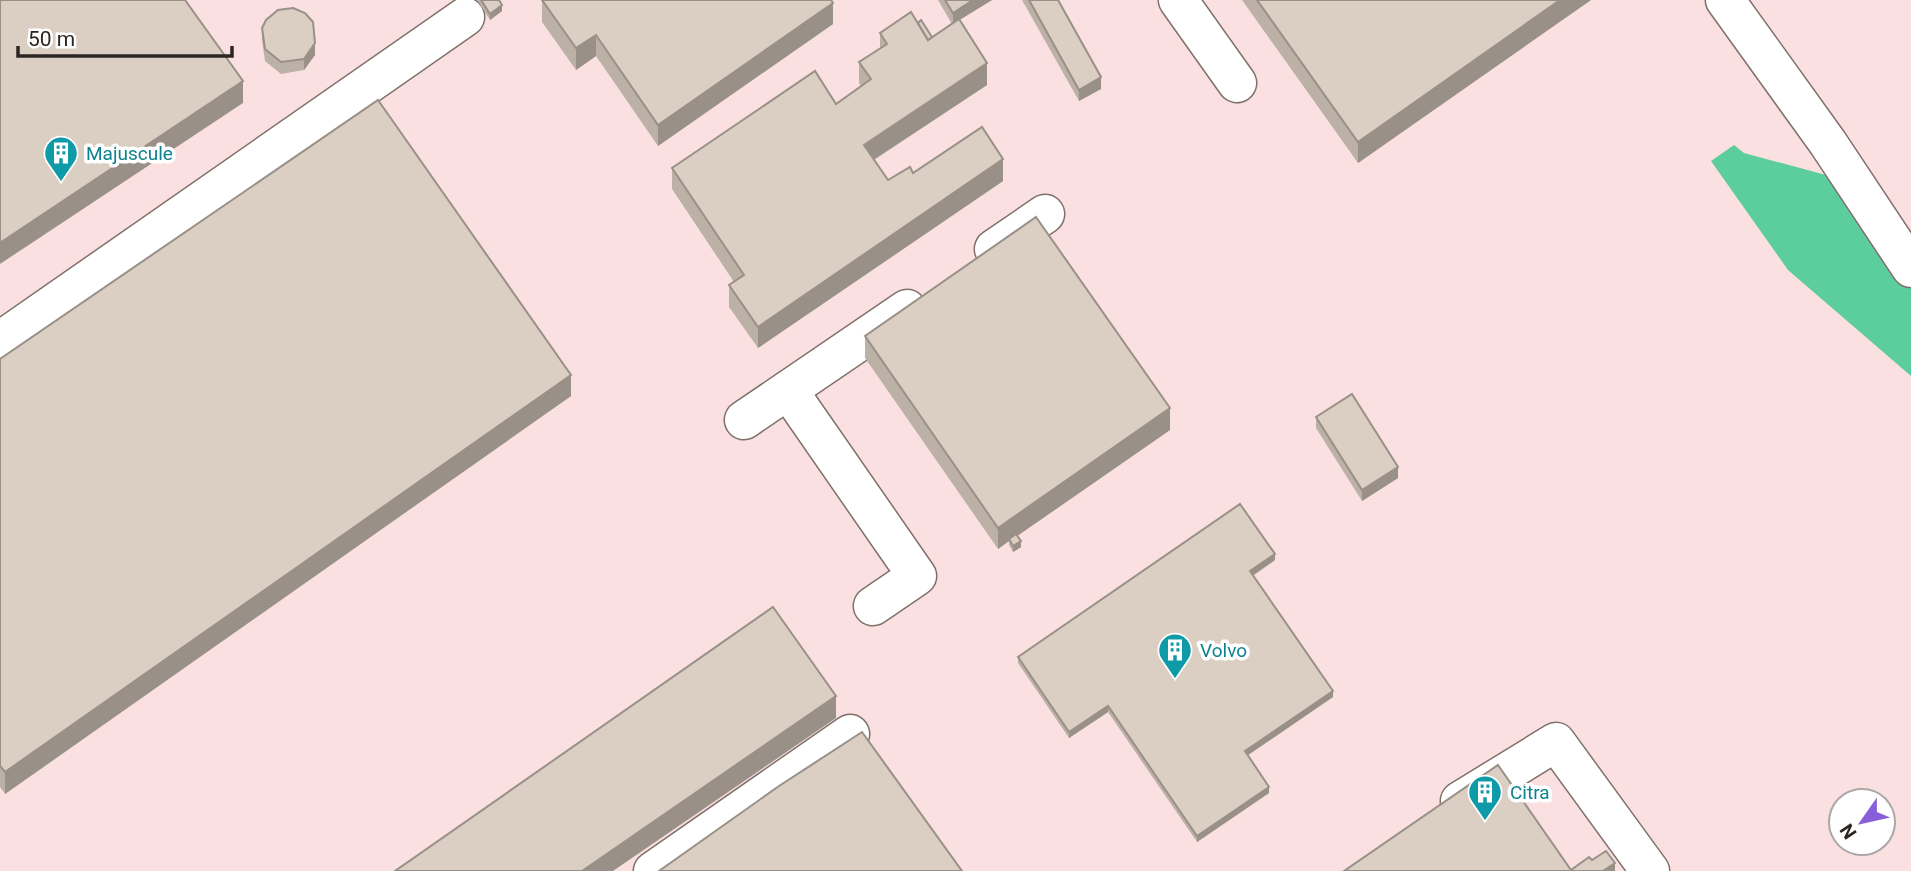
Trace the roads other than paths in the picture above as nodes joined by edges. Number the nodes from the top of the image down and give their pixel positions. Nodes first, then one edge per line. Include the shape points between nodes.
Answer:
1 (1178, 0) edge
2 (1725, 0) edge
3 (465, 18) dead end
4 (1237, 83) dead end
5 (1045, 214) dead end
6 (967, 268) edge
7 (1911, 268) edge
8 (933, 290) edge
9 (0, 341) edge
10 (788, 390) junction
11 (744, 420) dead end
12 (873, 606) dead end
13 (849, 734) dead end
14 (1431, 819) edge
15 (653, 871) edge
16 (1650, 871) edge

1 - 4 lane
2 - 7 lane
3 - 9 lane
5 - 6 lane
8 - 10 lane
10 - 11 lane
10 - 12 lane via 917,576
13 - 15 lane
14 - 16 lane via 1556,742

